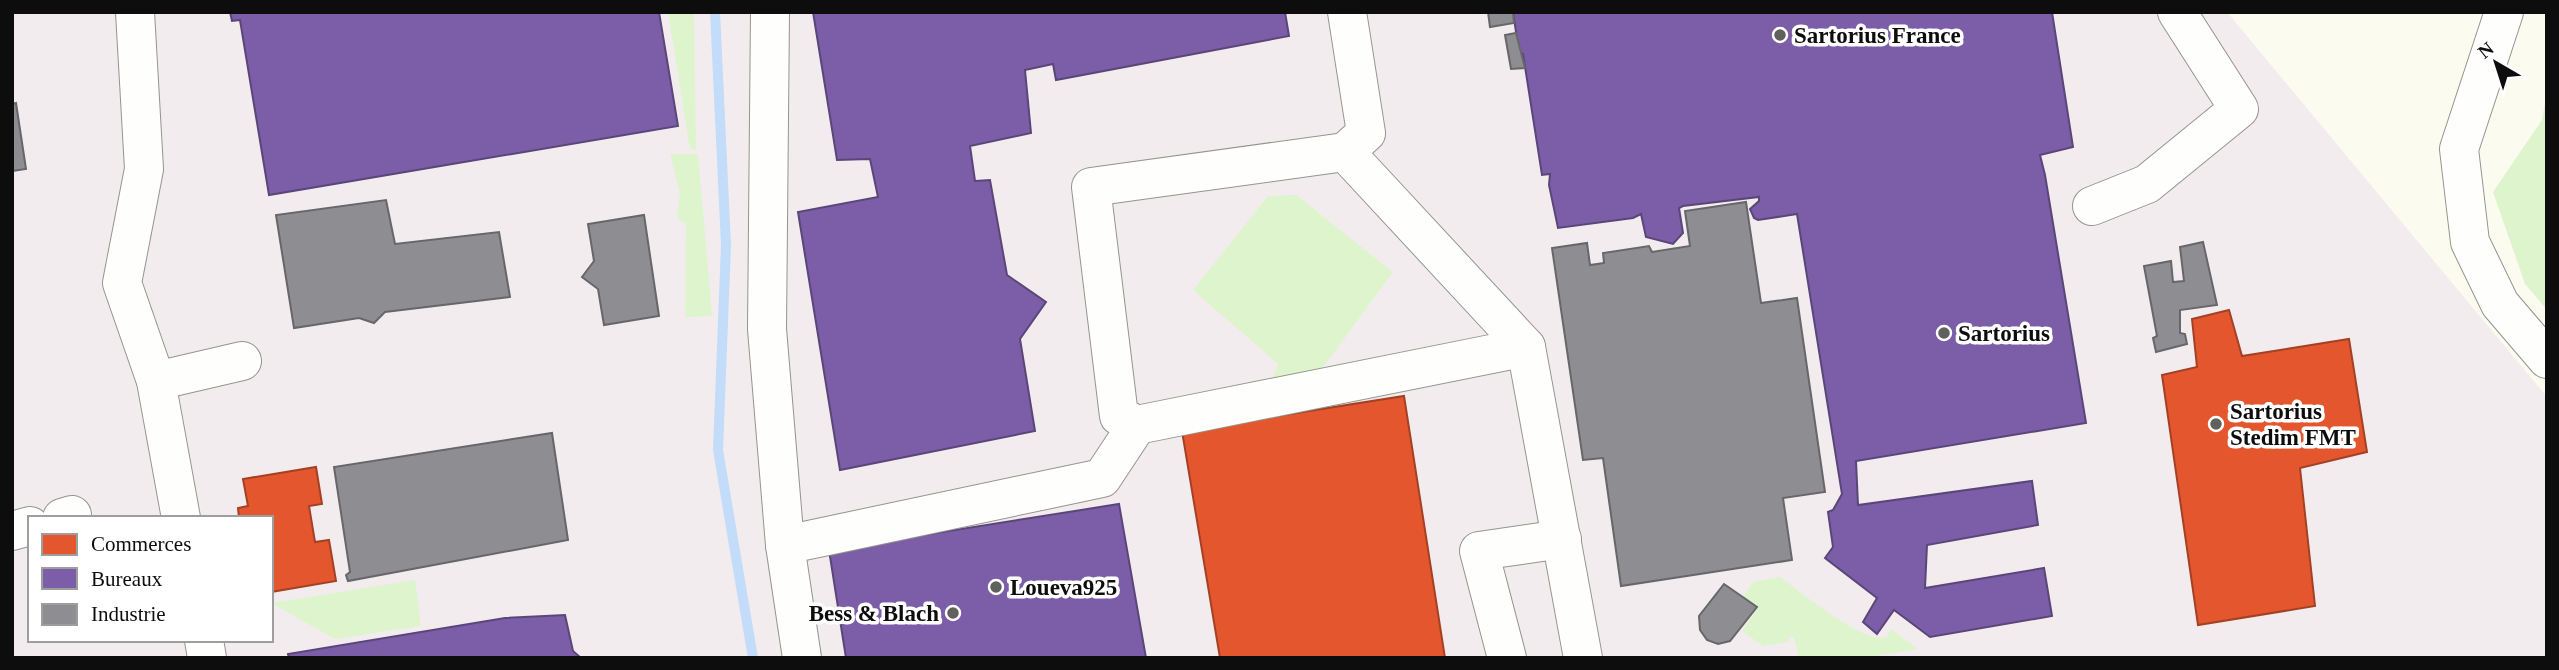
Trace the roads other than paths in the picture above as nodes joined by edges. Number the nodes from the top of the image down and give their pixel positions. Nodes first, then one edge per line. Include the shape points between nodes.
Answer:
1 (135, 12) edge
2 (770, 12) edge
3 (1347, 12) edge
4 (2176, 12) edge
5 (2504, 12) edge
6 (1345, 152) junction
7 (2092, 206) dead end
8 (1526, 347) junction
9 (2547, 359) edge
10 (242, 361) dead end
11 (156, 381) junction
12 (1137, 425) junction
13 (181, 516) edge
14 (1562, 539) junction
15 (785, 545) junction
16 (802, 658) edge
17 (1507, 658) edge
18 (1583, 658) edge

1 - 11 street via 144,169 122,283
2 - 15 street via 767,329
3 - 6 street via 1366,133
4 - 7 street via 2239,109 2147,184
5 - 9 street via 2459,149 2470,242 2500,304
6 - 8 street
6 - 12 street via 1091,187 1119,416
8 - 12 street
8 - 14 street
10 - 11 street
11 - 13 street
12 - 15 street via 1102,478
14 - 17 street via 1479,551
14 - 18 street
15 - 16 street

